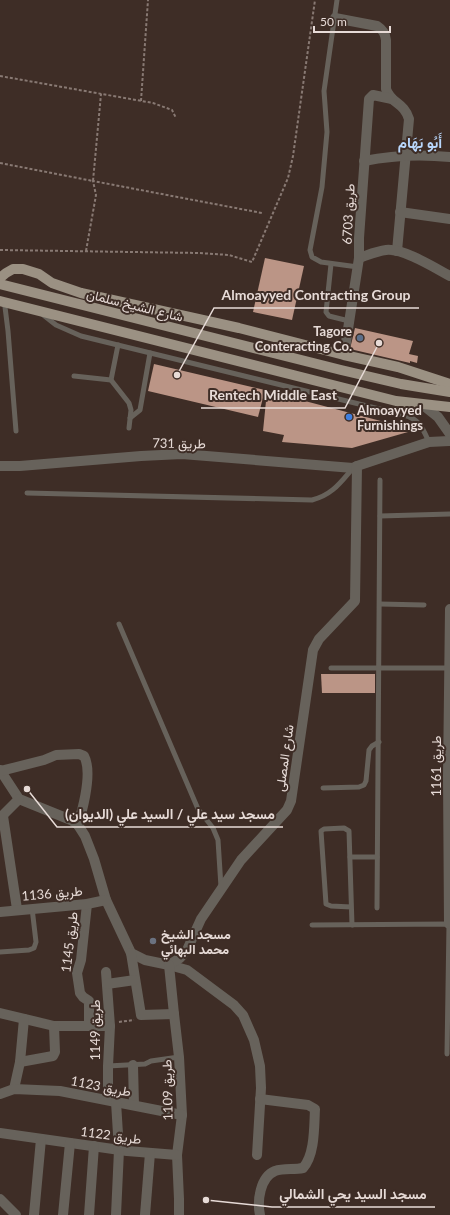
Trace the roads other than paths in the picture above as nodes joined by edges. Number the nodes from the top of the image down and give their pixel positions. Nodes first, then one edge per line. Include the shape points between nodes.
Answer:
1 (337, 0) edge
2 (335, 18) junction
3 (392, 99) junction
4 (405, 155) junction
5 (450, 157) edge
6 (364, 161) junction
7 (400, 212) junction
8 (450, 219) edge
9 (397, 251) junction
10 (358, 262) junction
11 (331, 264) junction
12 (450, 276) edge
13 (0, 278) edge
14 (0, 284) edge
15 (4, 306) edge
16 (40, 312) junction
17 (349, 321) junction
18 (118, 345) junction
19 (150, 353) junction
20 (344, 355) junction
21 (74, 376) dead end
22 (111, 380) junction
23 (450, 384) edge
24 (450, 392) edge
25 (422, 405) junction
26 (450, 407) edge
27 (130, 418) junction
28 (129, 428) dead end
29 (16, 431) dead end
30 (450, 435) edge
31 (450, 441) edge
32 (430, 442) junction
33 (450, 448) edge
34 (0, 466) edge
35 (355, 467) junction
36 (380, 480) dead end
37 (27, 493) dead end
38 (450, 514) edge
39 (380, 516) junction
40 (380, 604) junction
41 (424, 605) dead end
42 (450, 609) edge
43 (119, 624) dead end
44 (450, 656) edge
45 (379, 667) junction
46 (331, 668) dead end
47 (450, 668) edge
48 (379, 742) junction
49 (0, 770) edge
50 (449, 776) edge
51 (323, 788) dead end
52 (20, 799) junction
53 (1, 817) edge
54 (78, 825) junction
55 (377, 857) junction
56 (350, 858) junction
57 (221, 890) junction
58 (106, 900) junction
59 (87, 904) junction
60 (351, 907) junction
61 (32, 908) junction
62 (377, 908) dead end
63 (17, 909) junction
64 (449, 911) edge
65 (0, 912) edge
66 (449, 924) junction
67 (312, 925) dead end
68 (352, 925) junction
69 (0, 952) edge
70 (131, 953) junction
71 (449, 962) edge
72 (169, 965) junction
73 (106, 972) dead end
74 (135, 980) junction
75 (107, 984) junction
76 (0, 1013) edge
77 (174, 1014) junction
78 (24, 1019) junction
79 (110, 1024) junction
80 (54, 1026) junction
81 (90, 1026) junction
82 (447, 1054) dead end
83 (179, 1057) junction
84 (20, 1062) junction
85 (133, 1065) junction
86 (108, 1066) junction
87 (14, 1089) junction
88 (0, 1094) edge
89 (260, 1099) junction
90 (112, 1101) junction
91 (134, 1105) junction
92 (182, 1115) junction
93 (0, 1134) edge
94 (41, 1139) junction
95 (70, 1143) junction
96 (94, 1146) junction
97 (120, 1150) junction
98 (150, 1153) junction
99 (177, 1155) junction
100 (257, 1155) dead end
101 (2, 1204) edge
102 (16, 1215) edge
103 (34, 1215) edge
104 (63, 1215) edge
105 (89, 1215) edge
106 (116, 1215) edge
107 (145, 1215) edge
108 (179, 1215) edge
109 (260, 1215) edge

1 - 2 lane
2 - 3 street via 377,26 386,34 386,90
2 - 11 lane via 324,91 327,132 322,187 310,250 312,258
3 - 4 street via 400,104 409,119
3 - 6 street, طريق 6703 via 375,95 370,97
4 - 5 street
4 - 6 street
4 - 7 street
6 - 10 street, طريق 6703
7 - 8 street
7 - 9 street
9 - 10 street via 386,250
9 - 12 street
10 - 11 lane
10 - 17 street, طريق 6703
11 - 17 lane via 326,312 329,316
13 - 20 main road via 13,269 22,269 81,293 239,328
14 - 24 main road, شارع الشيخ سلمان via 341,370
15 - 16 main road
15 - 29 lane
16 - 18 lane via 64,330
16 - 25 main road via 396,401
17 - 20 street, طريق 6703
18 - 19 lane
18 - 22 lane
19 - 27 lane via 140,410
19 - 32 lane via 404,415 419,423
20 - 23 main road via 415,371
21 - 22 lane
22 - 27 lane via 129,403
25 - 26 main road
25 - 30 street via 438,417
27 - 28 lane
30 - 31 street
31 - 32 street
31 - 33 street
32 - 35 street
34 - 35 street, طريق 731 via 182,454
35 - 37 lane via 330,493 312,500
35 - 57 street, شارع المصلى via 356,596 313,650 292,801 287,810 241,860
36 - 39 lane
38 - 39 lane
39 - 40 lane
40 - 41 lane
40 - 45 lane
42 - 44 street, طريق 1161
43 - 57 lane via 198,809 213,828 218,840
44 - 47 street, طريق 1161
45 - 46 lane
45 - 47 lane
45 - 48 lane
47 - 50 street, طريق 1161
48 - 51 lane via 369,750 364,785
48 - 55 lane
49 - 52 street
49 - 54 street via 56,755 84,756 87,761 87,783
50 - 64 street, طريق 1161
52 - 53 street
52 - 54 street
53 - 63 street
54 - 58 street via 85,836
55 - 56 lane
55 - 62 lane
56 - 60 lane
56 - 60 lane via 349,831 344,828 321,831 326,904
57 - 72 street, شارع المصلى via 201,919 187,950
58 - 59 street, طريق 1136
58 - 70 street
59 - 61 street, طريق 1136
59 - 81 street, طريق 1145 via 81,960 77,973 80,993 89,1001
60 - 68 lane
61 - 63 street, طريق 1136
61 - 69 lane via 36,942 34,948
63 - 65 street, طريق 1136
64 - 66 street, طريق 1161
66 - 68 lane
66 - 71 lane
67 - 68 lane
70 - 72 street via 145,960
70 - 74 street
71 - 82 lane
72 - 77 street, طريق 1109
72 - 89 street via 187,970 234,1005 243,1015 254,1040 260,1066
73 - 75 street, طريق 1149
74 - 75 street, طريق 1149
74 - 77 street via 142,1015
75 - 79 street, طريق 1149
76 - 78 street
77 - 83 street, طريق 1109
78 - 80 street
78 - 84 street
79 - 81 street
79 - 86 street, طريق 1149
80 - 81 street
80 - 84 street via 53,1056
83 - 85 lane
83 - 92 street, طريق 1109
84 - 87 street
85 - 86 lane
85 - 91 street
86 - 90 street, طريق 1149
87 - 88 street, طريق 1123
87 - 90 street, طريق 1123 via 60,1091
89 - 100 street
89 - 109 street via 308,1105 315,1109 308,1163 303,1168 278,1170 268,1176 260,1192
90 - 91 street, طريق 1123
90 - 97 street, طريق 1149
91 - 92 street, طريق 1123
92 - 99 street, طريق 1109
93 - 94 street, طريق 1122
94 - 95 street, طريق 1122
94 - 103 street
95 - 96 street, طريق 1122
95 - 104 street
96 - 97 street, طريق 1122
96 - 105 street
97 - 98 street, طريق 1122
97 - 106 street, طريق 1149
98 - 99 street, طريق 1122
98 - 107 street
99 - 108 street, طريق 1109
101 - 102 street

